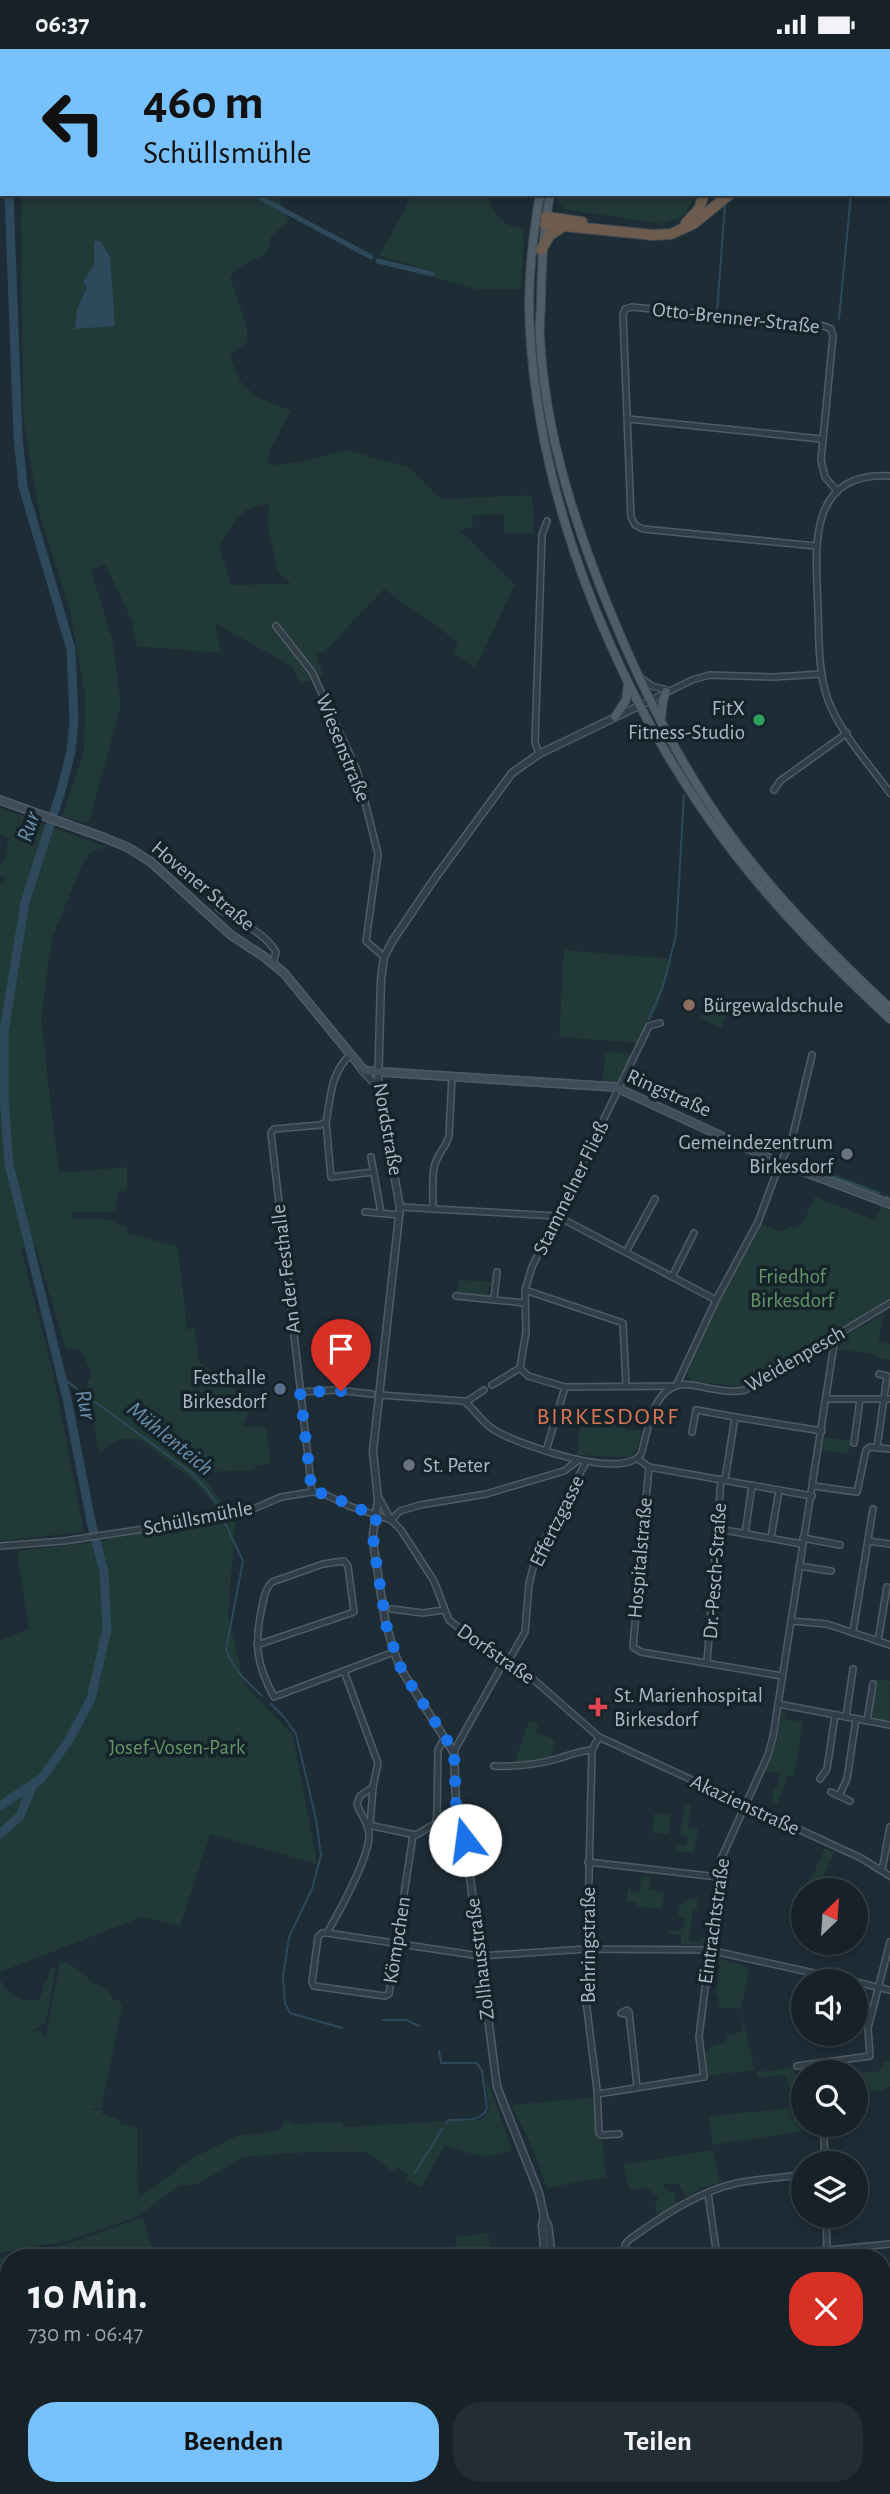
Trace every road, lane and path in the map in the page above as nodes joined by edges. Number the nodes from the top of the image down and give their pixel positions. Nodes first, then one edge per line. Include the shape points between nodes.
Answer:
1 (540, 196) edge
2 (549, 196) edge
3 (703, 196) edge
4 (728, 196) edge
5 (541, 220) junction
6 (562, 227) junction
7 (541, 250) junction
8 (628, 419) junction
9 (821, 439) junction
10 (890, 476) edge
11 (837, 491) junction
12 (547, 521) dead end
13 (817, 546) junction
14 (276, 626) dead end
15 (636, 672) junction
16 (822, 674) junction
17 (628, 683) junction
18 (668, 692) junction
19 (649, 701) junction
20 (639, 705) junction
21 (615, 717) junction
22 (661, 722) junction
23 (847, 733) junction
24 (539, 754) junction
25 (774, 790) dead end
26 (890, 793) edge
27 (0, 800) edge
28 (218, 908) dead end
29 (384, 957) junction
30 (273, 963) junction
31 (890, 1008) edge
32 (890, 1019) edge
33 (660, 1023) dead end
34 (350, 1055) junction
35 (812, 1055) dead end
36 (360, 1067) junction
37 (378, 1072) junction
38 (452, 1076) junction
39 (378, 1087) junction
40 (619, 1088) junction
41 (326, 1122) junction
42 (371, 1157) dead end
43 (780, 1163) junction
44 (374, 1172) junction
45 (655, 1199) dead end
46 (890, 1204) edge
47 (433, 1209) junction
48 (400, 1211) junction
49 (365, 1212) dead end
50 (381, 1213) junction
51 (557, 1216) junction
52 (694, 1234) dead end
53 (626, 1252) junction
54 (497, 1272) dead end
55 (672, 1277) junction
56 (525, 1290) junction
57 (456, 1296) dead end
58 (494, 1298) junction
59 (716, 1300) junction
60 (525, 1303) junction
61 (890, 1303) edge
62 (835, 1338) junction
63 (520, 1368) junction
64 (878, 1374) dead end
65 (888, 1376) edge
66 (492, 1385) dead end
67 (626, 1385) junction
68 (676, 1386) junction
69 (565, 1387) junction
70 (484, 1390) dead end
71 (300, 1392) junction
72 (372, 1394) dead end
73 (380, 1395) junction
74 (827, 1399) junction
75 (860, 1399) junction
76 (886, 1399) edge
77 (466, 1402) junction
78 (735, 1417) junction
79 (822, 1431) junction
80 (692, 1432) dead end
81 (854, 1443) dead end
82 (877, 1448) junction
83 (890, 1449) edge
84 (546, 1451) junction
85 (638, 1459) junction
86 (577, 1461) junction
87 (586, 1462) junction
88 (649, 1467) junction
89 (723, 1480) junction
90 (752, 1485) junction
91 (813, 1486) junction
92 (779, 1490) junction
93 (312, 1492) junction
94 (378, 1496) junction
95 (811, 1496) junction
96 (873, 1509) dead end
97 (377, 1515) junction
98 (391, 1520) junction
99 (719, 1529) junction
100 (745, 1534) junction
101 (771, 1538) junction
102 (803, 1541) junction
103 (868, 1541) junction
104 (890, 1544) edge
105 (840, 1545) dead end
106 (0, 1546) edge
107 (799, 1566) junction
108 (831, 1571) dead end
109 (887, 1587) dead end
110 (392, 1609) dead end
111 (444, 1610) junction
112 (791, 1621) junction
113 (853, 1632) junction
114 (878, 1641) junction
115 (257, 1645) junction
116 (890, 1645) edge
117 (394, 1653) junction
118 (507, 1659) junction
119 (708, 1663) junction
120 (853, 1669) dead end
121 (344, 1671) junction
122 (782, 1676) junction
123 (873, 1684) dead end
124 (778, 1704) junction
125 (835, 1715) junction
126 (846, 1717) junction
127 (856, 1719) junction
128 (867, 1721) junction
129 (890, 1725) edge
130 (445, 1737) junction
131 (599, 1737) junction
132 (592, 1750) junction
133 (454, 1751) junction
134 (494, 1766) dead end
135 (820, 1779) dead end
136 (373, 1787) junction
137 (831, 1792) dead end
138 (839, 1796) junction
139 (850, 1801) dead end
140 (744, 1805) junction
141 (459, 1819) junction
142 (369, 1825) junction
143 (435, 1825) junction
144 (890, 1827) edge
145 (413, 1835) junction
146 (588, 1862) junction
147 (883, 1871) junction
148 (890, 1876) edge
149 (718, 1877) junction
150 (327, 1933) junction
151 (890, 1942) edge
152 (396, 1943) junction
153 (586, 1949) junction
154 (709, 1949) junction
155 (480, 1956) junction
156 (797, 1969) edge
157 (868, 1985) edge
158 (877, 1987) junction
159 (890, 1990) edge
160 (629, 2015) dead end
161 (860, 2060) edge
162 (637, 2087) junction
163 (598, 2094) junction
164 (619, 2134) dead end
165 (791, 2176) edge
166 (708, 2193) junction
167 (544, 2220) junction
168 (826, 2228) edge
169 (890, 2244) edge
170 (544, 2249) edge
171 (551, 2249) edge
172 (624, 2249) edge
173 (716, 2249) dead end
174 (827, 2249) joint

1 - 5 main road
2 - 5 main road
3 - 5 highway via 688,222 674,229
4 - 6 highway via 671,235
5 - 6 highway
5 - 7 main road
5 - 17 main road via 530,264 530,331 543,427 577,557
6 - 7 highway
7 - 15 main road via 539,335 562,470 588,553
8 - 9 street
8 - 9 street, Otto-Brenner-Straße via 623,315 632,306 831,329
8 - 13 street, Otto-Brenner-Straße via 631,517 639,528
9 - 11 street via 822,468
10 - 11 street via 860,478
11 - 13 street via 822,514
12 - 24 street via 542,535 535,742
13 - 16 street
14 - 29 street, Wiesenstraße via 312,672 357,770 378,854 366,941
15 - 18 street via 648,684
15 - 19 main road
16 - 18 street via 709,675
16 - 23 street via 827,698
17 - 20 main road
17 - 21 main road via 626,700
18 - 19 street
18 - 22 main road
19 - 20 street, Nordstraße
19 - 22 main road
20 - 21 street, Nordstraße
20 - 32 main road via 696,801 749,872 816,947
21 - 24 street, Nordstraße
22 - 31 main road via 719,818 762,875 821,942
23 - 25 street
23 - 26 street
24 - 29 street, Nordstraße via 504,780
27 - 30 main road, Hovener Straße via 129,848 231,935
28 - 30 street, Hovener Straße via 266,938 276,952
29 - 37 street, Nordstraße
30 - 34 main road, Hovener Straße
33 - 40 street, Stammelner Fließ via 649,1026
34 - 36 main road, Hovener Straße
34 - 41 street via 335,1074
35 - 43 street via 794,1135
36 - 37 main road
36 - 39 street
37 - 38 main road, Ringstraße
37 - 39 street, Nordstraße
38 - 40 main road, Ringstraße
38 - 47 street via 449,1136 434,1167
39 - 48 street, Nordstraße
40 - 43 main road, Ringstraße
40 - 51 street, Stammelner Fließ
41 - 44 street via 331,1177
41 - 71 street, An der Festhalle via 272,1130
42 - 44 street
43 - 46 main road, Ringstraße
43 - 59 street via 758,1222
44 - 50 street
45 - 53 street
47 - 48 street
47 - 51 street
48 - 50 street
48 - 73 street, Nordstraße
49 - 50 street
51 - 53 street
51 - 56 street, Stammelner Fließ
52 - 55 street
53 - 55 street
54 - 58 street
55 - 59 street
56 - 60 street, Stammelner Fließ
56 - 67 street via 621,1322
57 - 58 street
58 - 60 street
59 - 68 street
60 - 63 street, Stammelner Fließ
61 - 62 street, Weidenpesch
62 - 68 street, Weidenpesch via 745,1390
62 - 74 street, Eintrachtstraße
63 - 66 street
63 - 69 street, Weidenpesch via 528,1376
64 - 65 street
65 - 76 street
67 - 68 street, Weidenpesch
67 - 69 street, Weidenpesch
68 - 85 street via 654,1411
69 - 84 street
70 - 77 street
71 - 72 street
71 - 93 street, An der Festhalle
73 - 77 street
73 - 94 street, Nordstraße via 373,1454
74 - 75 street
74 - 79 street, Eintrachtstraße
75 - 76 street
75 - 81 street
76 - 82 street
77 - 84 street via 495,1431
78 - 79 street
78 - 80 street via 696,1410
78 - 89 street, Dr.-Pesch-Straße
79 - 91 street, Eintrachtstraße
82 - 83 street
82 - 91 street via 866,1450 857,1492
84 - 86 street
85 - 87 street
85 - 88 street
86 - 87 street
86 - 98 street via 564,1471 486,1494 400,1511
87 - 118 street, Effertzgasse via 536,1556 525,1632
88 - 89 street
88 - 119 street, Hospitalstraße via 633,1645 635,1650
89 - 90 street
89 - 99 street, Dr.-Pesch-Straße
90 - 92 street
90 - 100 street
91 - 95 street, Eintrachtstraße
92 - 95 street
92 - 101 street
93 - 97 street
93 - 106 street, Schüllsmühle via 281,1497 219,1518
94 - 97 street, Nordstraße
94 - 98 street, Dorfstraße
95 - 102 street, Eintrachtstraße
96 - 103 street
97 - 98 street
97 - 117 street via 374,1548
98 - 111 street, Dorfstraße via 434,1581
99 - 100 street
99 - 119 street, Dr.-Pesch-Straße
100 - 101 street
101 - 102 street
102 - 105 street
102 - 107 street, Eintrachtstraße
103 - 104 street
103 - 113 street
107 - 108 street
107 - 112 street, Eintrachtstraße
109 - 114 street
110 - 111 street
111 - 118 street, Dorfstraße via 456,1628
112 - 113 street
112 - 122 street, Eintrachtstraße
113 - 114 street
114 - 116 street
115 - 115 street via 269,1584 344,1561 355,1609 352,1613
115 - 121 street via 262,1672 274,1697
117 - 121 street
117 - 130 street
118 - 131 street, Dorfstraße
118 - 133 street, Effertzgasse
119 - 122 street
120 - 126 street
121 - 136 street via 379,1763
122 - 124 street, Eintrachtstraße
123 - 128 street
124 - 125 street
124 - 140 street, Eintrachtstraße via 768,1755
125 - 126 street
125 - 135 street via 827,1769
126 - 127 street
127 - 128 street
127 - 138 street
128 - 129 street
130 - 133 street
130 - 143 street via 438,1750
131 - 132 street, Behringstraße
131 - 140 street, Akazienstraße
132 - 134 street
132 - 146 street, Behringstraße
133 - 141 street, Zollhausstraße
136 - 142 street
136 - 142 street via 357,1804
137 - 138 street
138 - 139 street
140 - 147 street, Akazienstraße
140 - 149 street, Eintrachtstraße via 722,1853
141 - 143 street
141 - 155 street, Zollhausstraße
142 - 145 street
142 - 150 street via 363,1859
143 - 145 street
144 - 147 street
145 - 152 street, Kömpchen
146 - 149 street
146 - 153 street, Behringstraße
147 - 148 street, Akazienstraße
149 - 154 street, Eintrachtstraße
150 - 152 street
150 - 152 street, Kömpchen via 317,1942 312,1982 316,1988 387,1995
151 - 158 street
152 - 155 street
153 - 154 street
153 - 155 street
153 - 163 street, Behringstraße via 586,2001
154 - 156 street
154 - 162 street, Eintrachtstraße via 699,2037 704,2077
155 - 167 street, Zollhausstraße via 496,2087 532,2172
157 - 158 street
158 - 159 street
158 - 161 street via 868,2028 871,2059
160 - 162 street
162 - 163 street
163 - 164 street, Behringstraße via 599,2133
165 - 166 street via 738,2183
166 - 172 street via 630,2239
166 - 173 street
167 - 170 street
167 - 171 street
168 - 174 street
169 - 174 street

